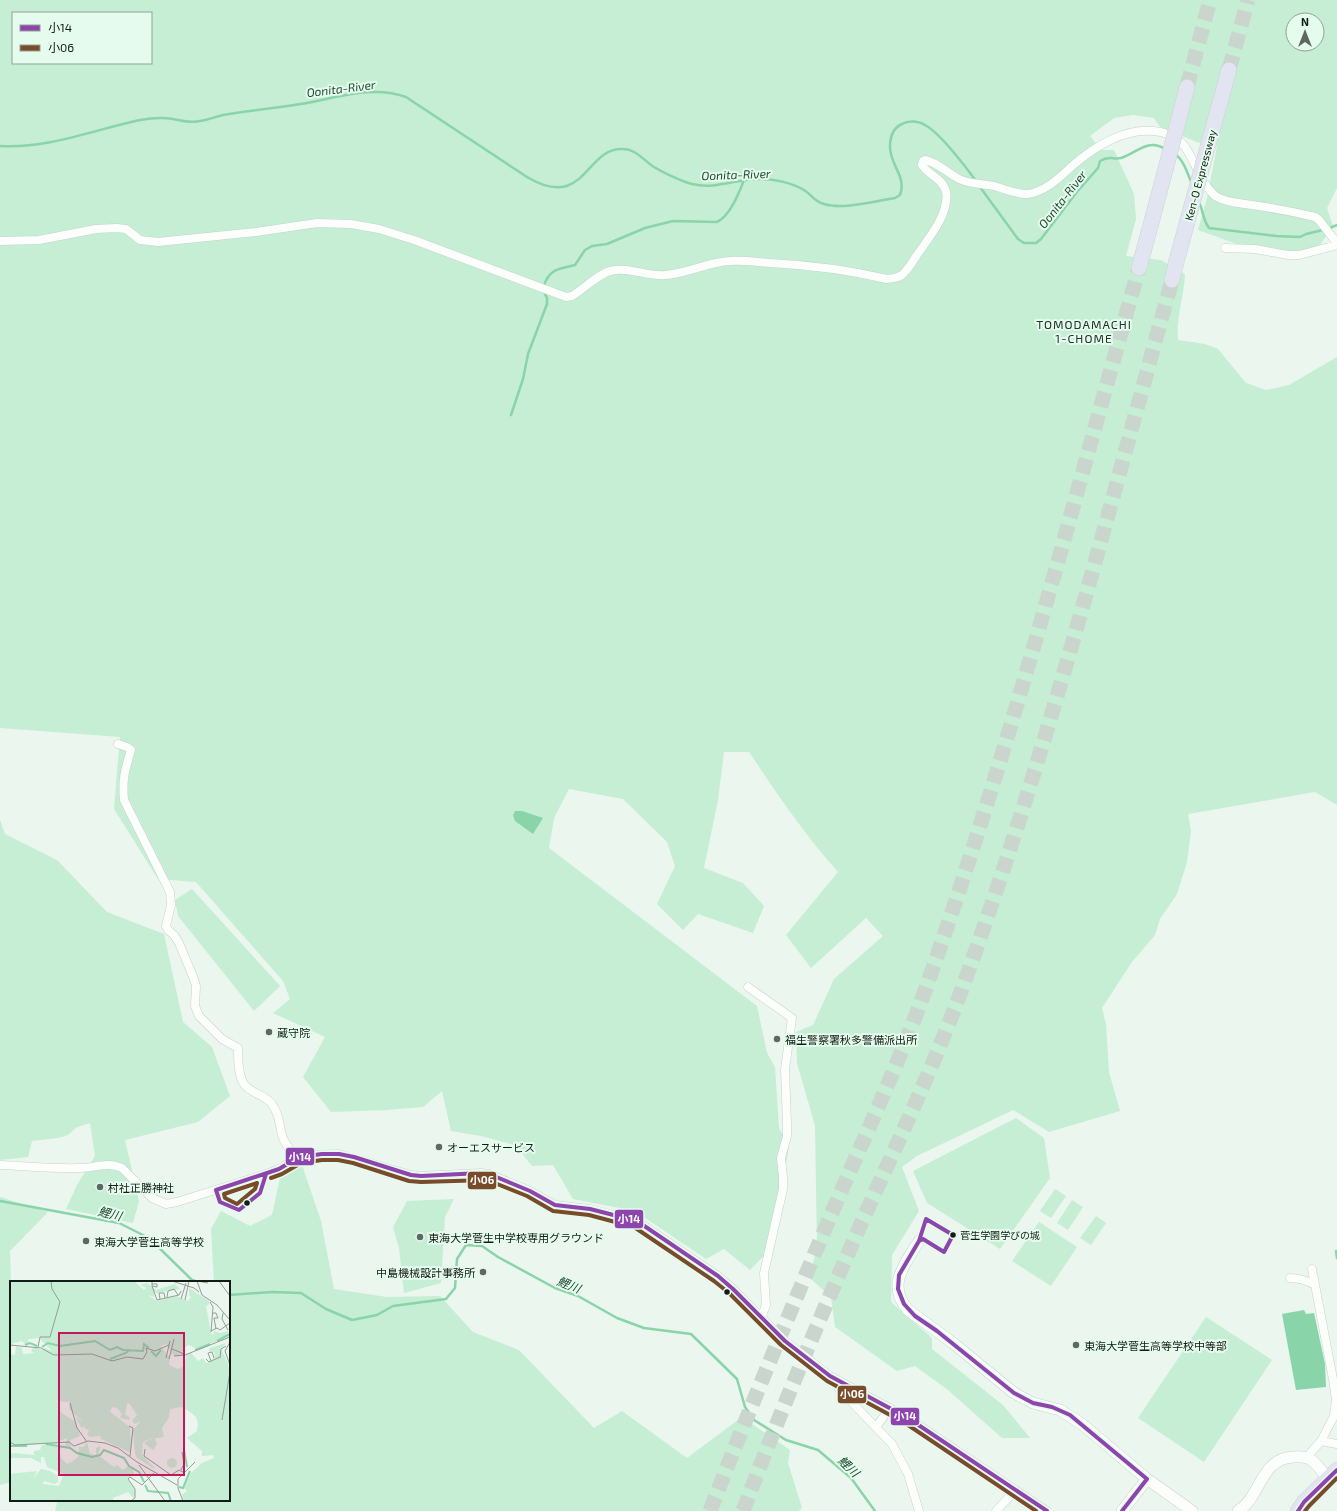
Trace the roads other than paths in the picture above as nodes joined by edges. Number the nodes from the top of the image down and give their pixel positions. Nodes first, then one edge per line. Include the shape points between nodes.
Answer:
1 (1229, 70) tunnel mouth
2 (1187, 87) tunnel mouth
3 (0, 241) edge
4 (1336, 242) edge
5 (1225, 248) dead end
6 (1139, 268) tunnel mouth
7 (1172, 280) tunnel mouth
8 (118, 744) dead end
9 (748, 987) dead end
10 (299, 1157) junction
11 (0, 1165) edge
12 (919, 1241) dead end
13 (1312, 1269) dead end
14 (1290, 1278) dead end
15 (1315, 1285) junction
16 (761, 1318) junction
17 (830, 1376) junction
18 (890, 1408) junction
19 (876, 1427) junction
20 (1321, 1442) junction
21 (1337, 1444) edge
22 (1307, 1457) junction
23 (1332, 1474) edge
24 (1147, 1479) junction
25 (1016, 1490) junction
26 (919, 1511) edge
27 (996, 1511) edge
28 (1047, 1511) edge
29 (1122, 1511) edge
30 (1192, 1511) edge
31 (1238, 1511) edge
32 (1298, 1511) edge

1 - 7 highway, Ken-O Expressway, bridge
2 - 6 highway, bridge
3 - 4 street via 39,240 96,229 117,228 126,229 140,240 158,242 332,222 370,227 414,240 566,297 572,296 605,273 612,271 626,270 666,275 731,261 811,266 887,279 904,273 936,228 944,208 944,187 924,168 922,161 932,161 960,180 1021,194 1046,187 1107,142 1132,133 1156,132 1174,137 1185,146 1203,181 1215,196 1231,202 1315,217
4 - 5 street via 1299,255
8 - 10 street via 131,750 122,786 124,800 170,892 166,926 179,943 194,979 198,1016 222,1039 238,1048 238,1064 244,1085 272,1104 283,1140
9 - 16 street via 792,1018 786,1056 787,1136 781,1158 783,1189 764,1273 766,1305
10 - 11 street via 279,1169 166,1204 152,1198 122,1168 112,1164 82,1168
10 - 16 street via 338,1154 421,1176 489,1174 530,1191 554,1205 590,1208 637,1221 718,1276
12 - 24 street via 899,1275 900,1296 908,1310 1014,1393 1033,1403 1060,1410 1082,1424
13 - 15 street
14 - 15 street via 1306,1280
15 - 20 street via 1336,1400 1334,1416
16 - 17 street via 785,1341
17 - 18 street
17 - 19 street
18 - 19 street
18 - 25 street
19 - 26 street via 900,1457
20 - 21 street
20 - 22 street
22 - 23 street
22 - 31 street via 1284,1458 1275,1463 1249,1502
23 - 32 highway
24 - 29 street
24 - 30 street
25 - 27 street
25 - 28 street

